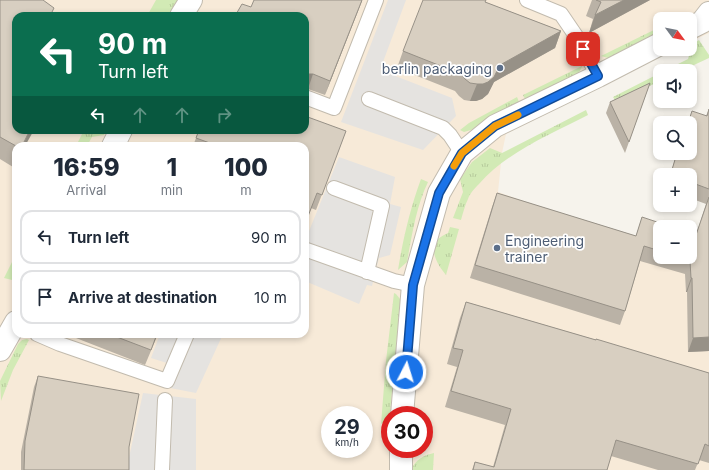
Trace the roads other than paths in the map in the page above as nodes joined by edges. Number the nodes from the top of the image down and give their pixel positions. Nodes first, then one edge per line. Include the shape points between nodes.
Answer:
1 (190, 0) edge
2 (376, 0) edge
3 (527, 0) edge
4 (183, 12) edge
5 (709, 13) edge
6 (697, 24) edge
7 (653, 48) edge
8 (598, 76) junction
9 (309, 99) edge
10 (369, 99) dead end
11 (462, 153) junction
12 (334, 188) dead end
13 (309, 251) edge
14 (367, 272) junction
15 (413, 285) junction
16 (12, 329) edge
17 (46, 338) edge
18 (185, 338) edge
19 (0, 350) edge
20 (165, 400) dead end
21 (403, 406) edge
22 (401, 458) edge
23 (162, 470) edge
24 (401, 470) edge

1 - 4 street
2 - 9 lane via 334,108
3 - 8 lane via 561,14
5 - 6 street
7 - 8 street
8 - 11 street via 495,126
10 - 11 lane via 443,128
11 - 15 street via 439,193
12 - 14 lane via 382,206
13 - 14 lane
14 - 15 lane
15 - 21 street
16 - 19 street
17 - 18 lane via 167,381
20 - 23 lane
22 - 24 street

